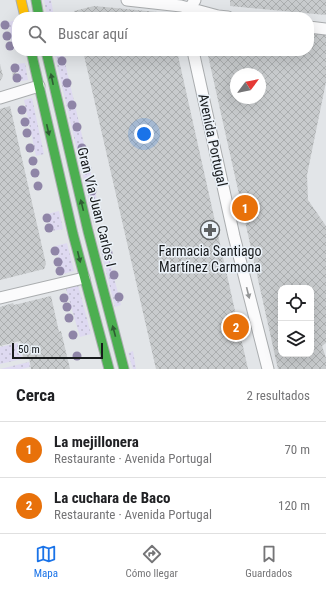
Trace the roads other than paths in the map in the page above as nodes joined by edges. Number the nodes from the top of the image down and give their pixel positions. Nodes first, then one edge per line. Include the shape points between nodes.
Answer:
1 (21, 0) edge
2 (36, 0) edge
3 (127, 0) edge
4 (191, 8) edge
5 (24, 12) edge
6 (38, 12) edge
7 (204, 12) edge
8 (314, 28) edge
9 (326, 29) edge
10 (32, 56) edge
11 (47, 56) edge
12 (194, 56) edge
13 (39, 86) junction
14 (0, 98) edge
15 (84, 278) junction
16 (0, 298) edge
17 (108, 369) edge
18 (124, 369) edge
19 (268, 369) edge

1 - 5 main road
2 - 6 main road
3 - 4 street
4 - 7 street
8 - 9 street
10 - 13 main road, Gran Vía Juan Carlos I
18 -> 11 main road, Gran Vía Juan Carlos I via 88,231
12 -> 19 street, Avenida Portugal via 234,236
13 - 14 street
13 -> 15 main road, Gran Vía Juan Carlos I
15 - 16 street
15 - 17 main road, Gran Vía Juan Carlos I

